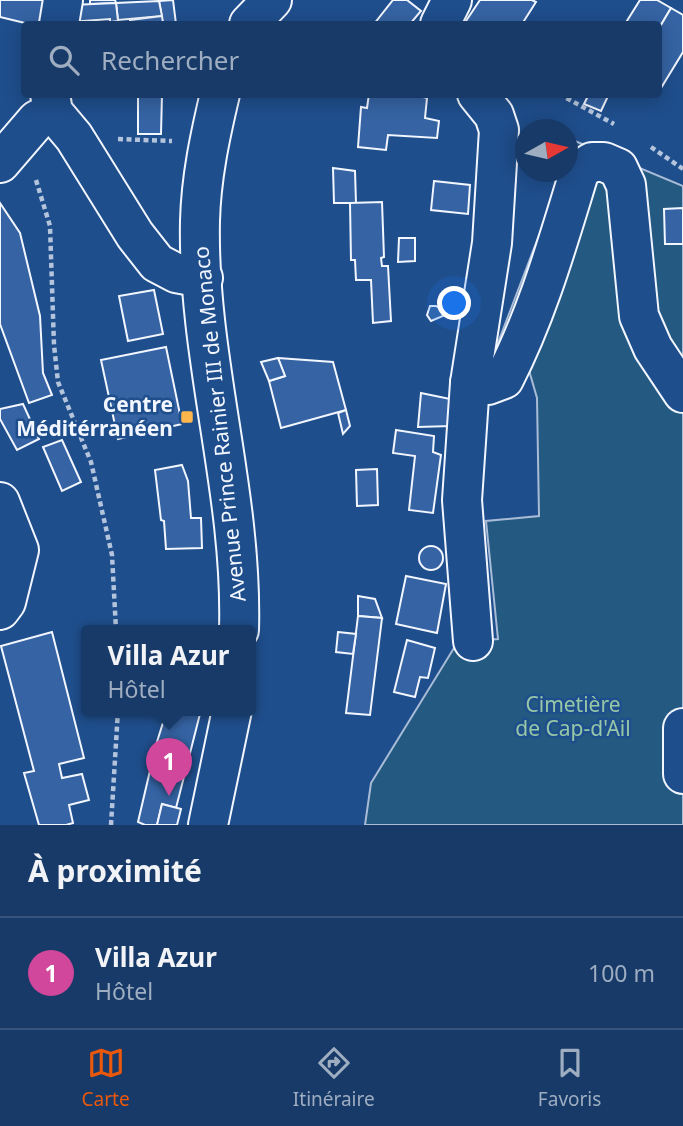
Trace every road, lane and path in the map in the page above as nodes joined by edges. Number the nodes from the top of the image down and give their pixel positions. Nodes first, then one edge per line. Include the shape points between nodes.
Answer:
1 (63, 0) edge
2 (247, 0) edge
3 (272, 0) edge
4 (60, 21) edge
5 (243, 21) edge
6 (252, 21) edge
7 (219, 98) edge
8 (480, 98) edge
9 (566, 98) edge
10 (59, 115) edge
11 (617, 125) dead end
12 (208, 142) junction
13 (11, 151) edge
14 (203, 278) junction
15 (470, 383) junction
16 (683, 393) edge
17 (0, 502) edge
18 (0, 610) edge
19 (116, 625) edge
20 (239, 625) edge
21 (473, 641) dead end
22 (118, 716) edge
23 (231, 716) edge
24 (683, 728) edge
25 (683, 774) edge
26 (111, 825) edge
27 (208, 825) edge

1 - 4 main road
2 - 5 main road
3 - 6 main road
7 - 12 main road, Avenue Prince Rainier III de Monaco
8 - 15 main road via 499,130 492,243
9 - 11 path
10 - 12 path
10 - 13 main road via 37,120
10 - 14 main road via 157,263 176,273
12 - 14 main road, Avenue Prince Rainier III de Monaco via 200,220
13 - 19 path via 50,226 58,382 91,462 112,555
14 - 20 main road, Avenue Prince Rainier III de Monaco via 208,347 233,517
15 - 16 main road via 488,385 504,379 547,275 580,170 592,162 604,162 618,167 626,185 639,316 653,348
15 - 21 main road via 462,500
17 - 18 main road via 19,550
22 - 26 path
23 - 27 main road
24 - 25 main road

